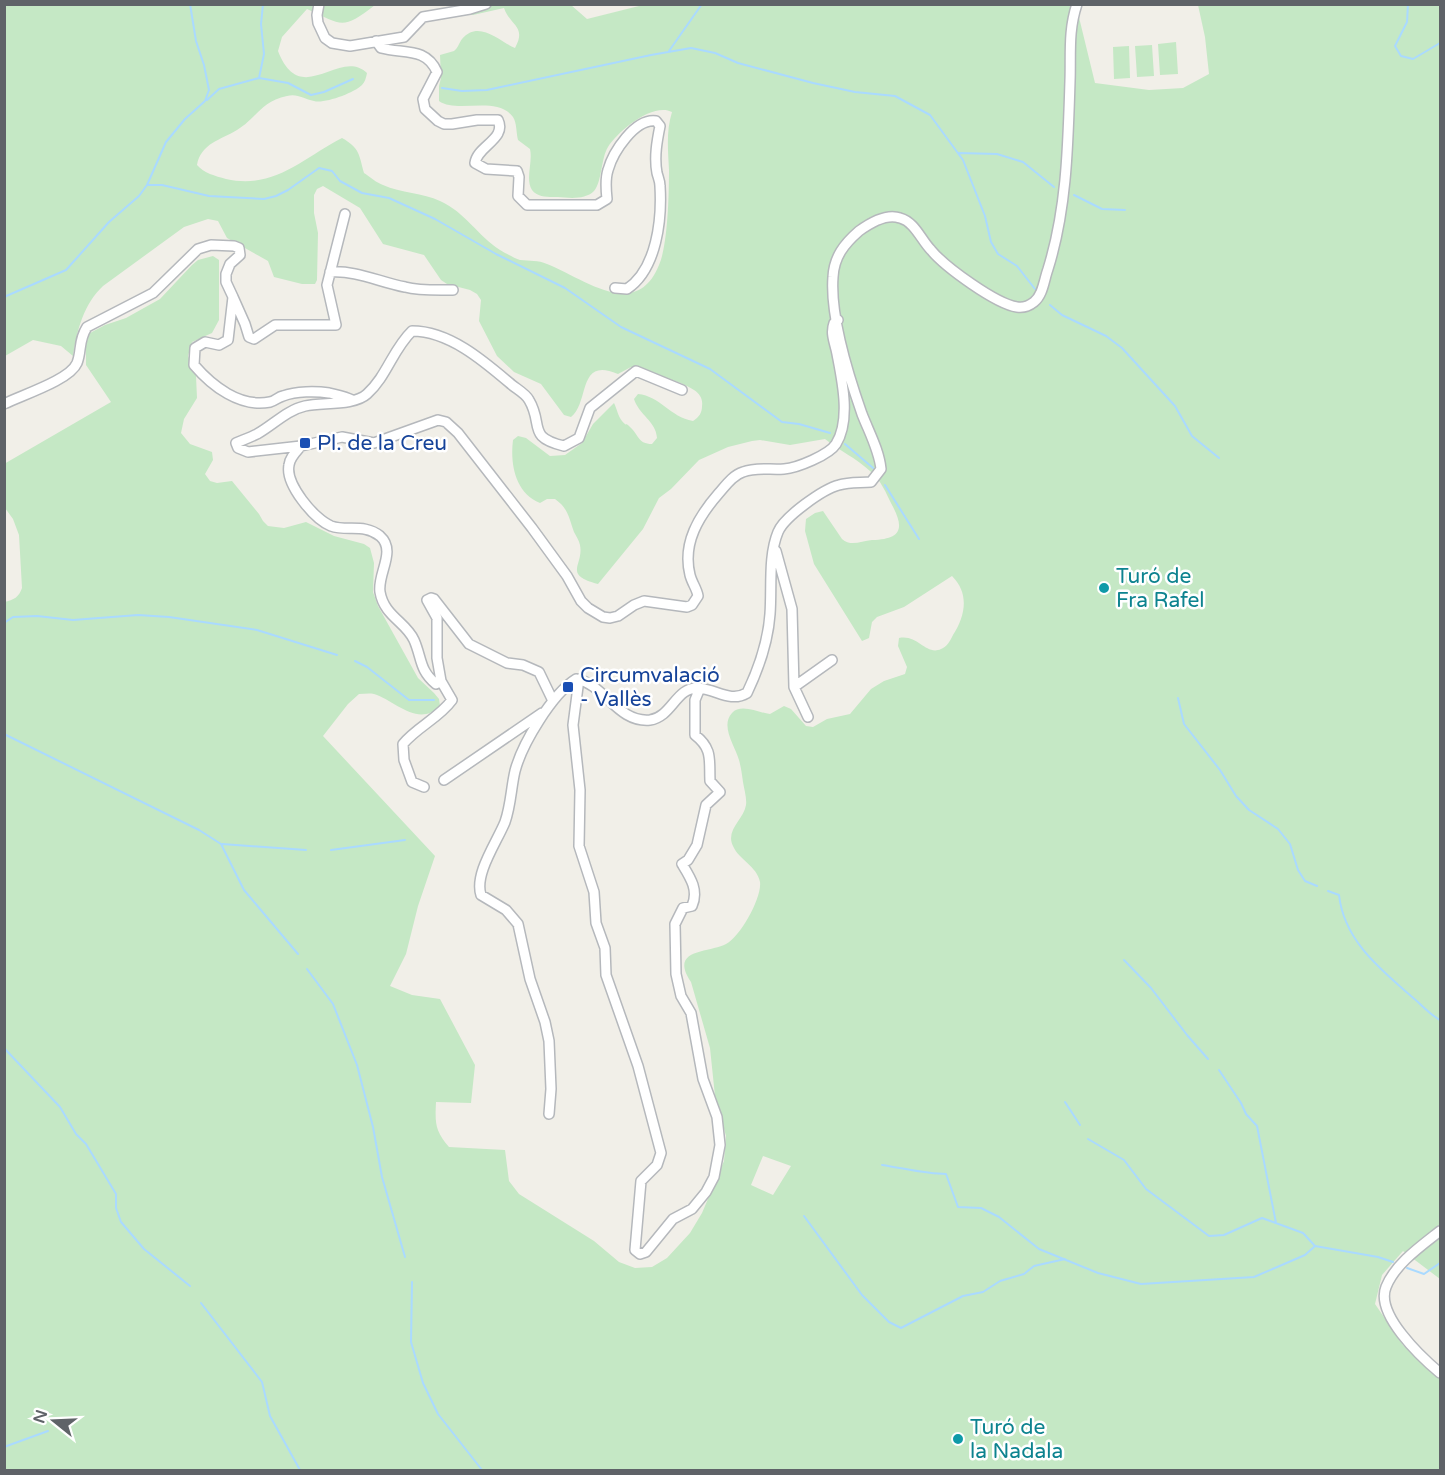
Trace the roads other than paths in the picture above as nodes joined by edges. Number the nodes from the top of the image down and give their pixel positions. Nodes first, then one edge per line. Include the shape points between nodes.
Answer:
1 (319, 4) edge
2 (486, 4) edge
3 (1077, 4) edge
4 (376, 41) junction
5 (345, 214) dead end
6 (330, 272) junction
7 (615, 288) dead end
8 (453, 290) dead end
9 (233, 297) junction
10 (838, 320) junction
11 (682, 390) dead end
12 (352, 400) junction
13 (4, 404) edge
14 (301, 446) junction
15 (774, 546) junction
16 (832, 660) dead end
17 (579, 679) junction
18 (441, 681) junction
19 (794, 687) junction
20 (699, 688) junction
21 (553, 701) junction
22 (547, 710) junction
23 (808, 717) dead end
24 (444, 780) dead end
25 (424, 788) dead end
26 (549, 1114) dead end
27 (1440, 1231) edge
28 (1440, 1373) edge

1 - 4 street via 318,23 332,43 350,46
2 - 4 street via 423,17 404,37
3 - 10 street via 1070,33 1067,162 1061,220 1036,301 1028,307 1005,303 941,260 910,223 889,217 860,230 839,252 832,286
4 - 7 street via 381,48 425,56 433,63 437,72 423,99 425,109 438,121 452,124 498,120 499,133 475,163 486,169 517,171 518,196 527,205 602,203 607,199 608,168 621,143 639,125 656,121 660,126 656,147 660,185 658,236 645,271 627,289
5 - 6 street
6 - 8 street via 358,273 409,288
6 - 9 street via 327,285 336,325 274,325 254,339 249,337
9 - 12 street via 228,340 219,345 205,342 195,348 194,365 206,380 239,400 258,403 321,392
9 - 13 street via 226,274 240,255 240,248 211,245 198,249 153,293 87,327 70,373
10 - 14 street via 832,337 844,407 837,442 825,453 787,469 742,472 729,481 694,528 689,573 698,596 687,608 644,601 610,618 588,608 532,528 446,422 434,421 374,443 342,437
10 - 15 street via 858,401 880,456 881,469 870,482 840,484 823,492 781,526
11 - 12 street via 636,371 590,408 579,438 564,446 548,442 537,431 529,399 494,370 453,342 425,331 412,331 380,381 365,397
12 - 14 street via 304,406 236,443 248,452
14 - 18 street via 292,456 288,470 303,501 314,515 330,525 369,530 386,543 382,603 414,639 423,671 436,684
15 - 19 street via 792,609
15 - 20 street via 765,649 747,693 729,697
16 - 19 street
17 - 20 street via 591,684 616,709 643,720 664,715 681,695
17 - 20 street via 573,725 580,790 579,846 594,892 606,975 638,1066 662,1153 657,1165 641,1180 635,1250 640,1254 706,1192 714,1177 720,1145 717,1117 704,1079 691,1013 681,996 674,951 675,924 695,898 692,879 682,864 697,845 706,805 720,792 710,781 706,743 695,735
17 - 21 street via 570,682
18 - 21 street via 437,618 427,600 431,598 470,644 507,663 539,672
18 - 25 street via 452,700 403,744 412,782
19 - 23 street
21 - 22 street
22 - 24 street
22 - 26 street via 521,754 505,821 478,888 481,895 506,910 518,924 549,1041
27 - 28 street via 1398,1267 1384,1295 1394,1324

